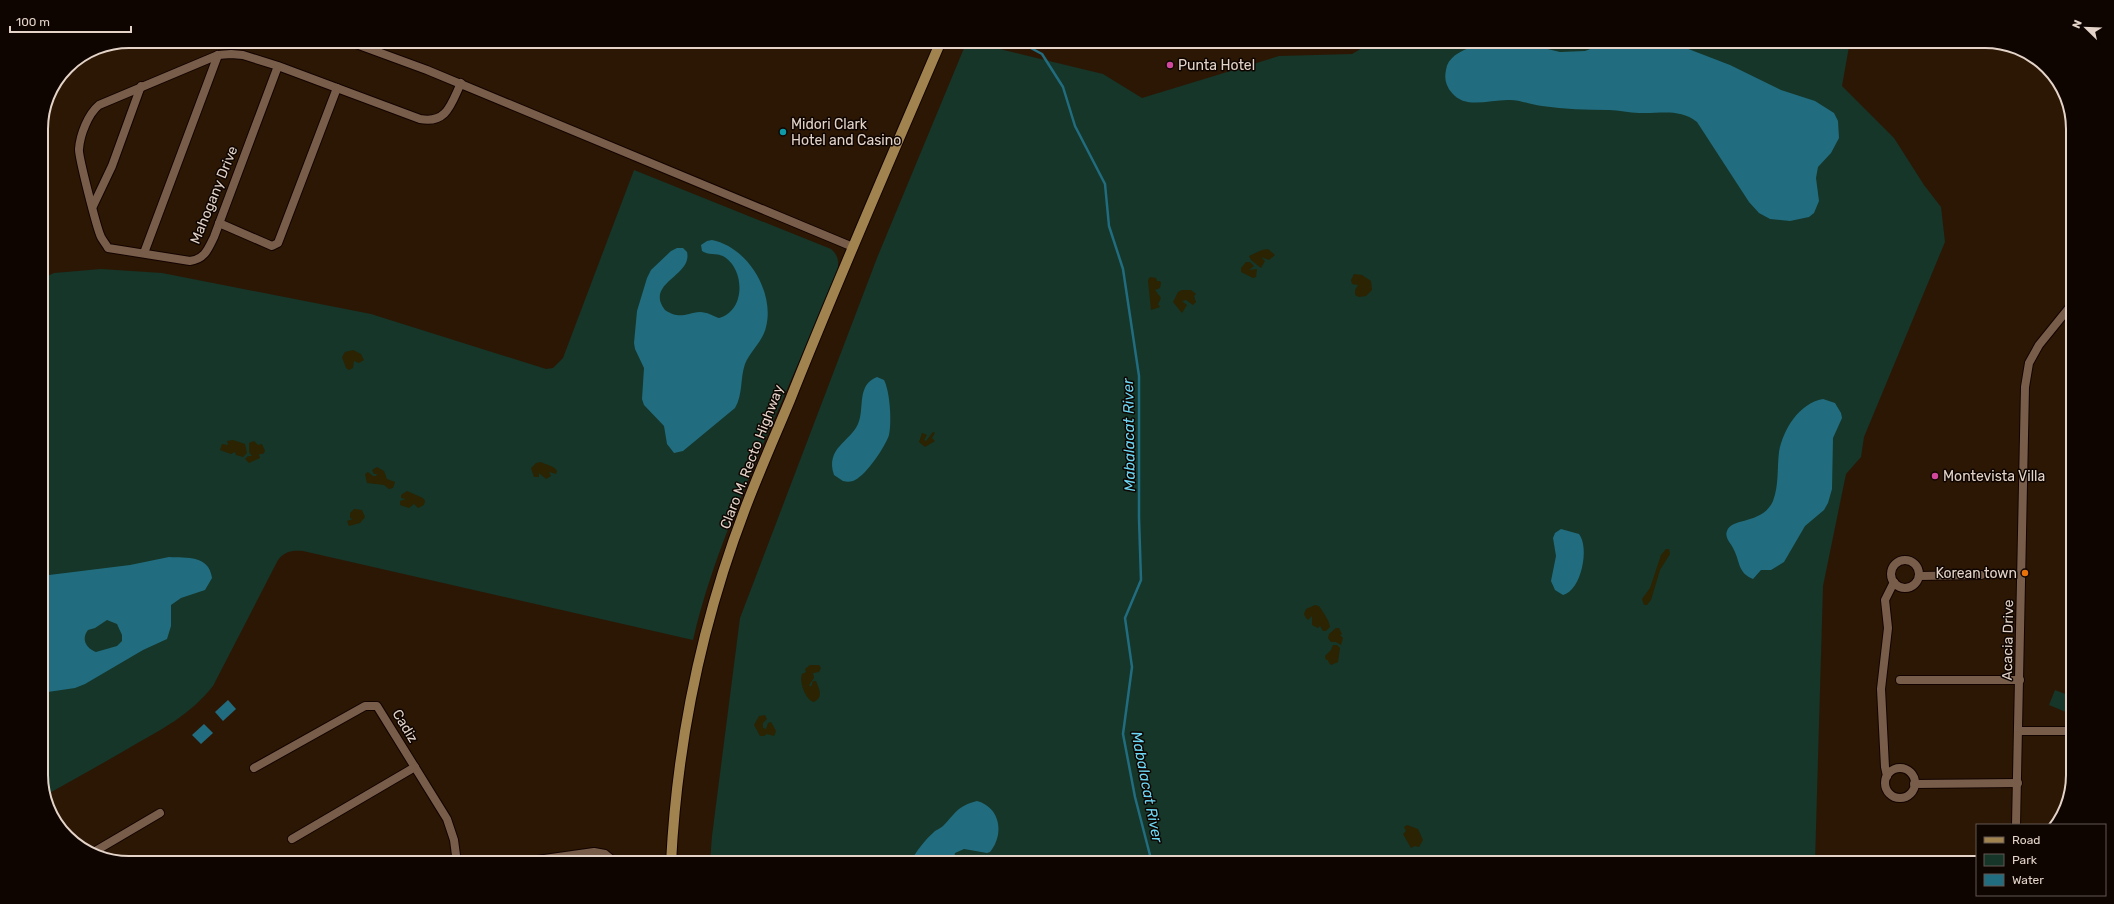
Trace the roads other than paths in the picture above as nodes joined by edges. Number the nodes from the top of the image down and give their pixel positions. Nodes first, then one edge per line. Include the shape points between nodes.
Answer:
1 (366, 48) edge
2 (938, 48) edge
3 (218, 55) junction
4 (278, 66) junction
5 (461, 84) junction
6 (141, 86) junction
7 (337, 88) junction
8 (93, 206) junction
9 (219, 224) junction
10 (853, 247) junction
11 (144, 253) junction
12 (2066, 312) edge
13 (1981, 575) dead end
14 (1919, 576) junction
15 (1894, 582) junction
16 (1900, 680) dead end
17 (2020, 680) junction
18 (2066, 730) edge
19 (2018, 731) junction
20 (415, 767) junction
21 (254, 768) dead end
22 (1887, 776) junction
23 (2018, 783) junction
24 (1914, 784) junction
25 (160, 813) dead end
26 (2016, 824) edge
27 (292, 839) dead end
28 (98, 850) edge
29 (456, 856) edge
30 (566, 856) edge
31 (607, 856) edge
32 (672, 856) edge

1 - 5 street
2 - 10 main road, Claro M. Recto Highway
3 - 4 street, Mahogany Drive via 243,55
3 - 6 street, Mahogany Drive
3 - 11 street
4 - 7 street
4 - 9 street, Mahogany Drive
5 - 7 street via 448,109 431,121
5 - 10 street
6 - 8 street via 112,166
6 - 8 street, Mahogany Drive via 92,110 78,150
7 - 9 street via 278,243 272,246
8 - 11 street, Mahogany Drive via 101,237 108,248
9 - 11 street, Mahogany Drive via 204,256 198,260
10 - 32 main road, Claro M. Recto Highway via 745,510 709,622 683,748
12 - 17 street, Acacia Drive via 2039,345 2029,363 2025,387
13 - 14 street
14 - 15 street via 1914,584 1906,588
14 - 15 street via 1914,563 1902,560 1892,569
15 - 22 street via 1885,600 1888,628 1881,689
16 - 17 street
17 - 19 street, Acacia Drive
18 - 19 street
19 - 23 street, Acacia Drive
20 - 21 street, Cadiz via 377,706 372,704
20 - 27 street
20 - 29 street, Cadiz via 447,819
22 - 24 street via 1894,769 1904,769 1912,774
22 - 24 street via 1886,790 1893,797 1907,796
23 - 24 street
23 - 26 street, Acacia Drive
25 - 28 street
30 - 31 street via 594,852

